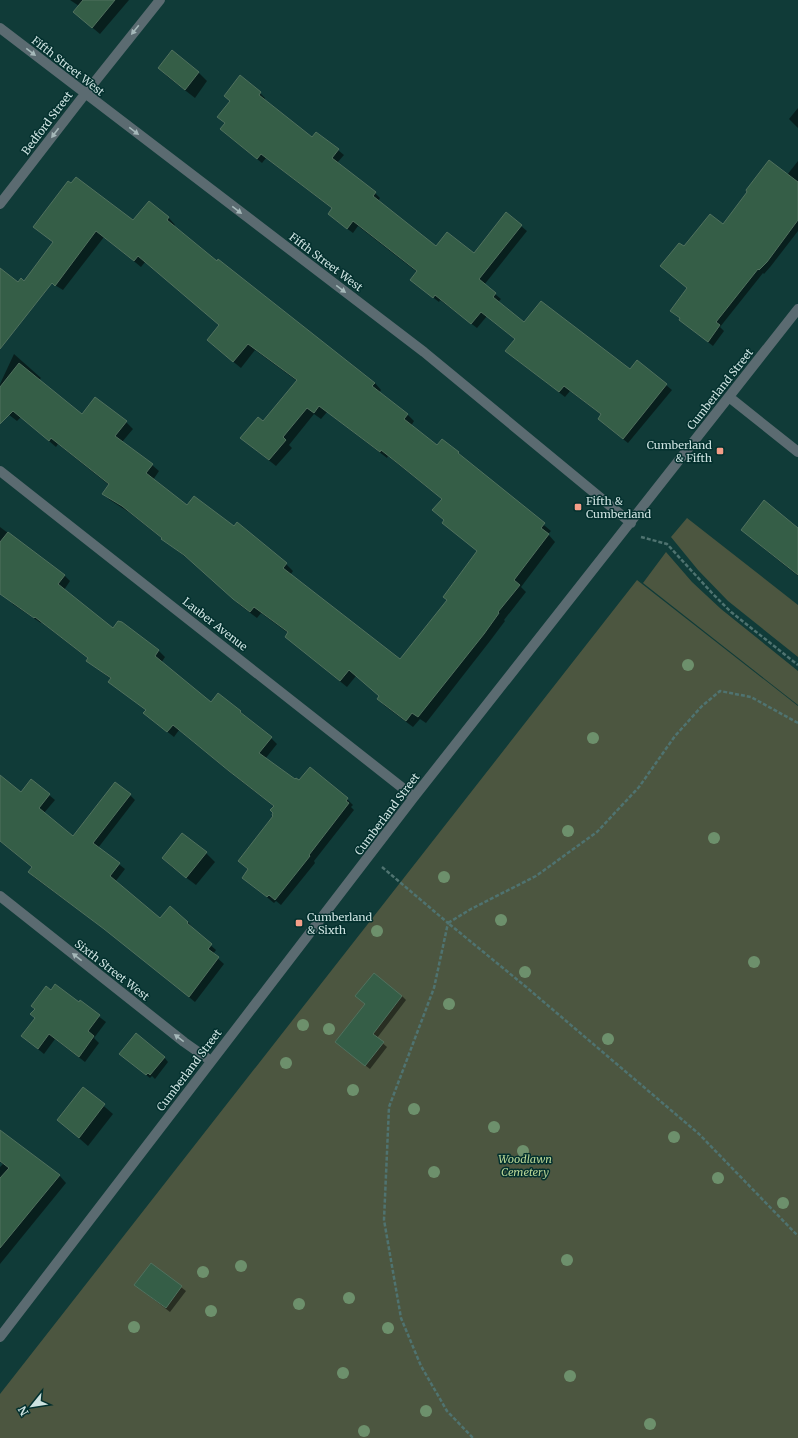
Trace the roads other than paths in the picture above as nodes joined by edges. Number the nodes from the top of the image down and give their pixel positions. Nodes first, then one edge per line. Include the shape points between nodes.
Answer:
1 (160, 0) edge
2 (0, 28) edge
3 (85, 94) junction
4 (0, 204) edge
5 (798, 309) edge
6 (729, 397) junction
7 (798, 452) edge
8 (0, 471) edge
9 (631, 523) junction
10 (414, 797) junction
11 (0, 896) edge
12 (211, 1061) junction
13 (0, 1337) edge

1 -> 3 street, Bedford Street
2 -> 3 street, Fifth Street West
3 -> 4 street, Bedford Street
3 -> 9 street, Fifth Street West via 424,352
5 - 6 street, Cumberland Street
6 - 7 street
6 - 9 street, Cumberland Street
8 - 10 street, Lauber Avenue
9 - 10 street, Cumberland Street
10 - 12 street, Cumberland Street
12 -> 11 street, Sixth Street West
12 - 13 street, Cumberland Street

